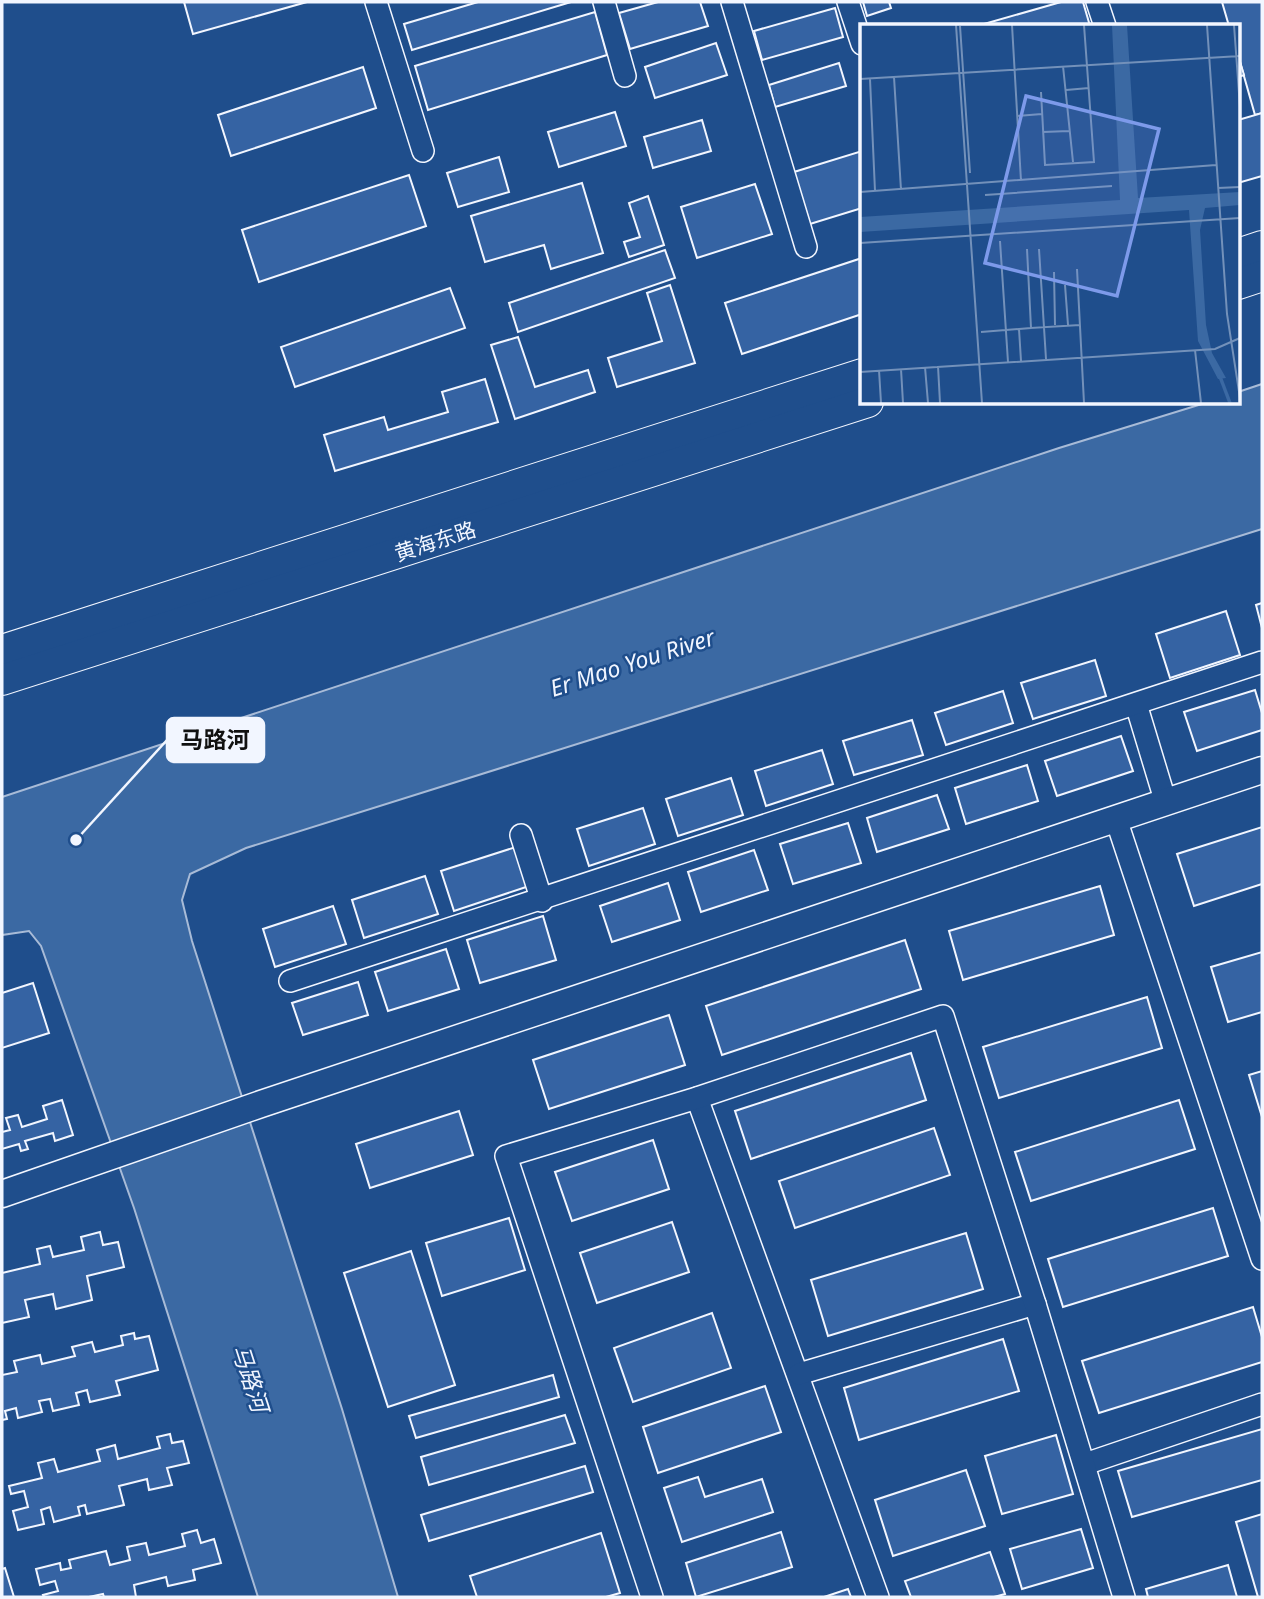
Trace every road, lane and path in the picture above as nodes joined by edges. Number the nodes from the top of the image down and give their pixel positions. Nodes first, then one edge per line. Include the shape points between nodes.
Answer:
1 (376, 2) edge
2 (604, 2) edge
3 (732, 2) edge
4 (848, 2) edge
5 (1097, 2) edge
6 (1104, 24) edge
7 (860, 38) edge
8 (625, 76) dead end
9 (423, 151) dead end
10 (1262, 246) edge
11 (806, 247) dead end
12 (1240, 253) edge
13 (1262, 276) edge
14 (1240, 283) edge
15 (860, 375) edge
16 (862, 404) edge
17 (2, 650) edge
18 (1262, 662) edge
19 (2, 680) edge
20 (1136, 704) junction
21 (1262, 771) edge
22 (1166, 803) junction
23 (1116, 819) junction
24 (522, 835) dead end
25 (542, 901) junction
26 (290, 982) dead end
27 (698, 1098) junction
28 (2, 1194) edge
29 (1262, 1259) edge
30 (1035, 1304) junction
31 (799, 1374) junction
32 (1262, 1404) edge
33 (1085, 1464) junction
34 (652, 1597) edge
35 (878, 1597) edge
36 (1124, 1597) edge

1 - 9 street
2 - 8 street
3 - 11 street
4 - 7 street
5 - 6 street
10 - 12 main road
13 - 14 main road
15 - 17 main road, 黄海东路
16 - 19 main road, 黄海东路
18 - 20 street
20 - 22 street
20 - 25 street
21 - 22 street
22 - 23 street
23 - 28 street
23 - 29 street
24 - 25 street
25 - 26 street
27 - 30 street via 943,1016
27 - 31 street
27 - 34 street via 506,1156
30 - 31 street
30 - 33 street
31 - 35 street
32 - 33 street
33 - 36 street

